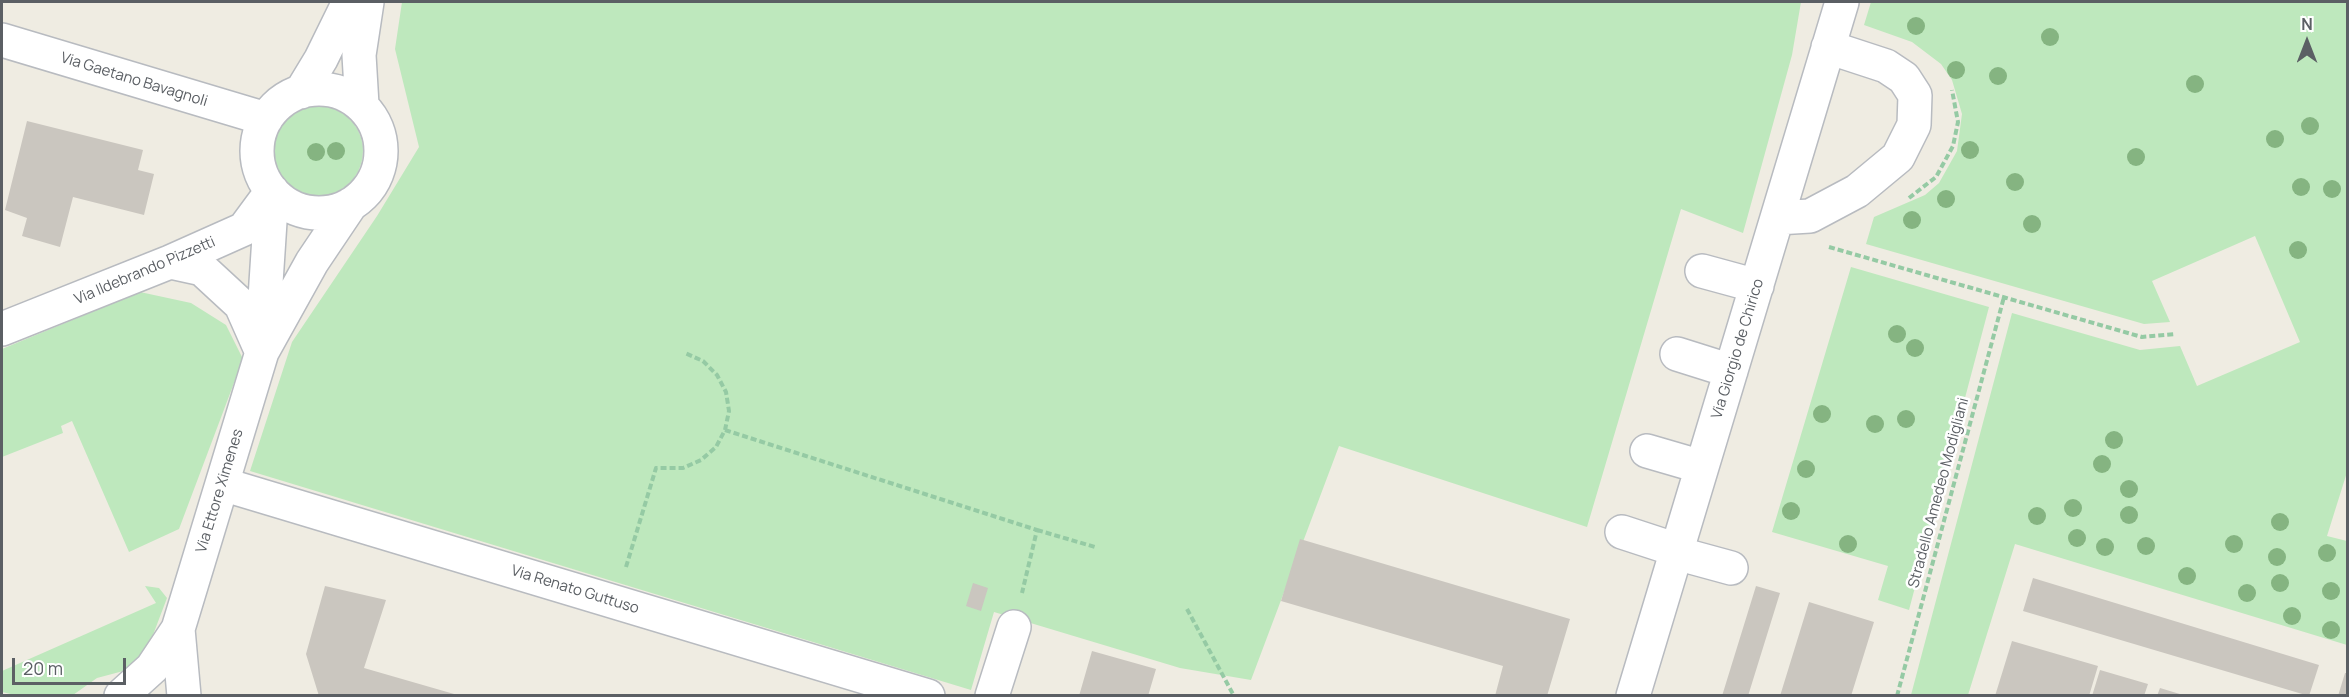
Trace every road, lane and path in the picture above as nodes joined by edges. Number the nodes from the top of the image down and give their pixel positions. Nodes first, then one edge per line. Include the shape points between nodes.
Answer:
1 (349, 2) edge
2 (367, 2) edge
3 (1842, 2) edge
4 (2, 40) edge
5 (1828, 47) junction
6 (301, 92) junction
7 (362, 105) junction
8 (266, 119) junction
9 (272, 191) junction
10 (351, 204) junction
11 (1777, 218) junction
12 (1827, 246) dead end
13 (170, 262) junction
14 (1702, 271) dead end
15 (1757, 286) junction
16 (2004, 297) junction
17 (2, 329) edge
18 (2175, 334) dead end
19 (262, 352) junction
20 (685, 353) dead end
21 (1677, 354) dead end
22 (1731, 371) junction
23 (725, 430) junction
24 (1647, 451) dead end
25 (1702, 467) junction
26 (222, 484) junction
27 (1037, 530) junction
28 (1622, 532) dead end
29 (1095, 547) dead end
30 (1676, 551) junction
31 (1731, 568) dead end
32 (616, 602) junction
33 (1187, 609) dead end
34 (1014, 627) joint
35 (178, 629) junction
36 (121, 696) edge
37 (129, 696) edge
38 (142, 696) edge
39 (184, 696) edge
40 (928, 696) edge
41 (992, 696) edge
42 (1234, 696) edge
43 (1633, 696) edge
44 (1898, 696) edge

1 - 6 street, Via Ettore Ximenes
2 - 7 street, Via Ettore Ximenes via 359,55
3 - 5 street, Via Giorgio de Chirico
4 - 8 street, Via Gaetano Bavagnoli
5 - 11 street, Via Giorgio de Chirico
5 - 11 street via 1886,66 1904,78 1915,95 1914,125 1898,157 1857,191 1810,216
6 - 7 street, Via Ettore Ximenes via 333,90
6 - 8 street, Via Ettore Ximenes via 281,103
7 - 10 street, Via Ettore Ximenes via 381,138 381,157 366,192
8 - 9 street, Via Ettore Ximenes via 257,148 263,178
9 - 10 street via 301,210 318,213
9 - 13 street, Via Ildebrando Pizzetti via 244,229
9 - 19 street, Via Ettore Ximenes
10 - 19 street, Via Ettore Ximenes via 312,262
11 - 15 street, Via Giorgio de Chirico
12 - 16 path
13 - 17 street, Via Ildebrando Pizzetti
13 - 19 street via 202,269 242,305
14 - 15 street
15 - 22 street, Via Giorgio de Chirico
16 - 18 path via 2142,337
16 - 44 path, Stradello Amedeo Modigliani
19 - 26 street, Via Ettore Ximenes
20 - 23 path via 703,361 726,392 729,411
21 - 22 street
22 - 25 street, Via Giorgio de Chirico
23 - 27 path
23 - 32 path via 716,447 701,460 683,468 656,468
24 - 25 street
25 - 30 street, Via Giorgio de Chirico
26 - 32 street, Via Renato Guttuso
26 - 35 street, Via Ettore Ximenes
27 - 29 path
27 - 34 path
28 - 30 street
30 - 31 street
30 - 43 street, Via Giorgio de Chirico
32 - 40 street, Via Renato Guttuso
33 - 42 path
34 - 41 street
35 - 36 street, Via Ettore Ximenes via 152,668
35 - 39 street, Via Ettore Ximenes
37 - 38 street

